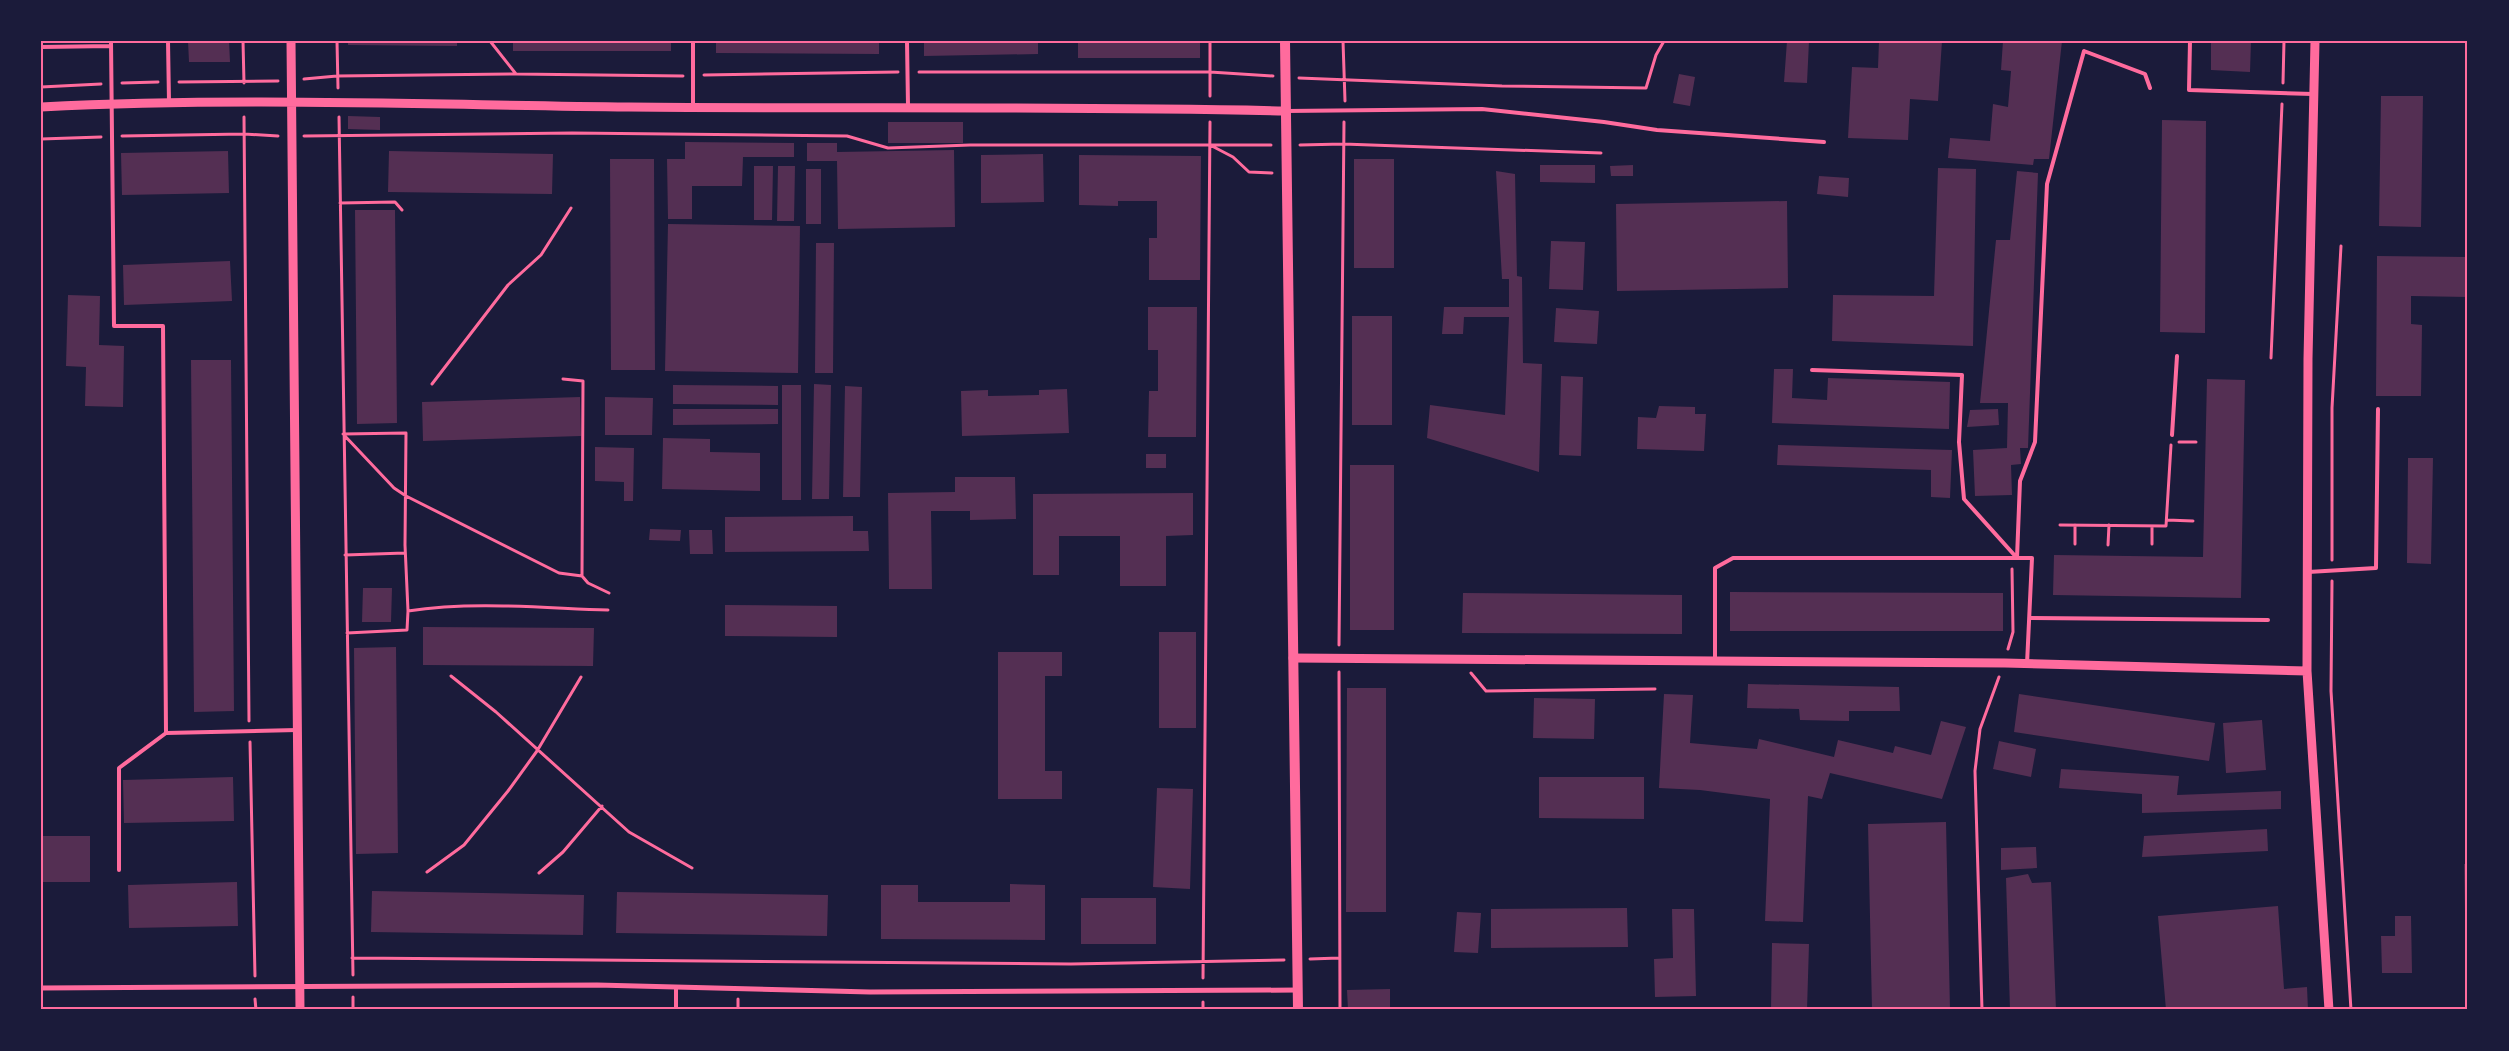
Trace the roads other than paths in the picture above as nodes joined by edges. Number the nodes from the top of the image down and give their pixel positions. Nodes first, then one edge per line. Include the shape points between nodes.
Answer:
1 (110, 41) edge
2 (168, 41) edge
3 (291, 41) edge
4 (693, 41) edge
5 (907, 41) edge
6 (1285, 41) edge
7 (2190, 41) edge
8 (2315, 41) edge
9 (41, 46) edge
10 (110, 46) junction
11 (2150, 88) dead end
12 (2313, 94) junction
13 (169, 102) junction
14 (291, 102) junction
15 (111, 103) junction
16 (41, 106) edge
17 (908, 106) junction
18 (693, 108) junction
19 (1286, 111) junction
20 (1824, 142) dead end
21 (2177, 356) dead end
22 (1812, 370) dead end
23 (2378, 409) dead end
24 (2172, 435) dead end
25 (2015, 558) junction
26 (2307, 572) junction
27 (2030, 618) junction
28 (2268, 620) dead end
29 (1294, 658) junction
30 (1715, 659) junction
31 (2027, 664) junction
32 (2307, 671) junction
33 (297, 730) junction
34 (166, 734) junction
35 (119, 870) dead end
36 (299, 986) junction
37 (676, 987) junction
38 (41, 988) edge
39 (1298, 990) junction
40 (300, 1010) edge
41 (676, 1010) edge
42 (1298, 1010) edge
43 (2329, 1010) edge

1 - 10 lane
2 - 13 lane
3 - 14 street
4 - 18 lane
5 - 17 lane
6 - 19 main road
7 - 12 lane via 2189,90
8 - 12 street
9 - 10 lane
10 - 15 lane
11 - 25 lane via 2145,74 2084,50 2046,184 2035,442 2020,481
12 - 26 street
13 - 14 street
13 - 15 street
14 - 18 street
14 - 33 street
15 - 16 street
15 - 34 lane via 114,326 163,326
17 - 18 street
17 - 19 street
19 - 20 lane via 1482,109 1657,130
19 - 29 main road
21 - 24 lane
22 - 25 lane via 1962,375 1959,442 1964,499
23 - 26 lane via 2376,568
25 - 27 lane via 2032,558
25 - 30 lane via 1733,558 1715,568
26 - 32 street
27 - 28 lane
27 - 31 lane
29 - 30 street
29 - 39 main road
30 - 31 street
31 - 32 street
32 - 43 street
33 - 34 lane
33 - 36 street
34 - 35 lane via 119,768
36 - 37 street
36 - 38 street
36 - 40 street
37 - 39 street via 870,992
37 - 41 lane
39 - 42 main road

